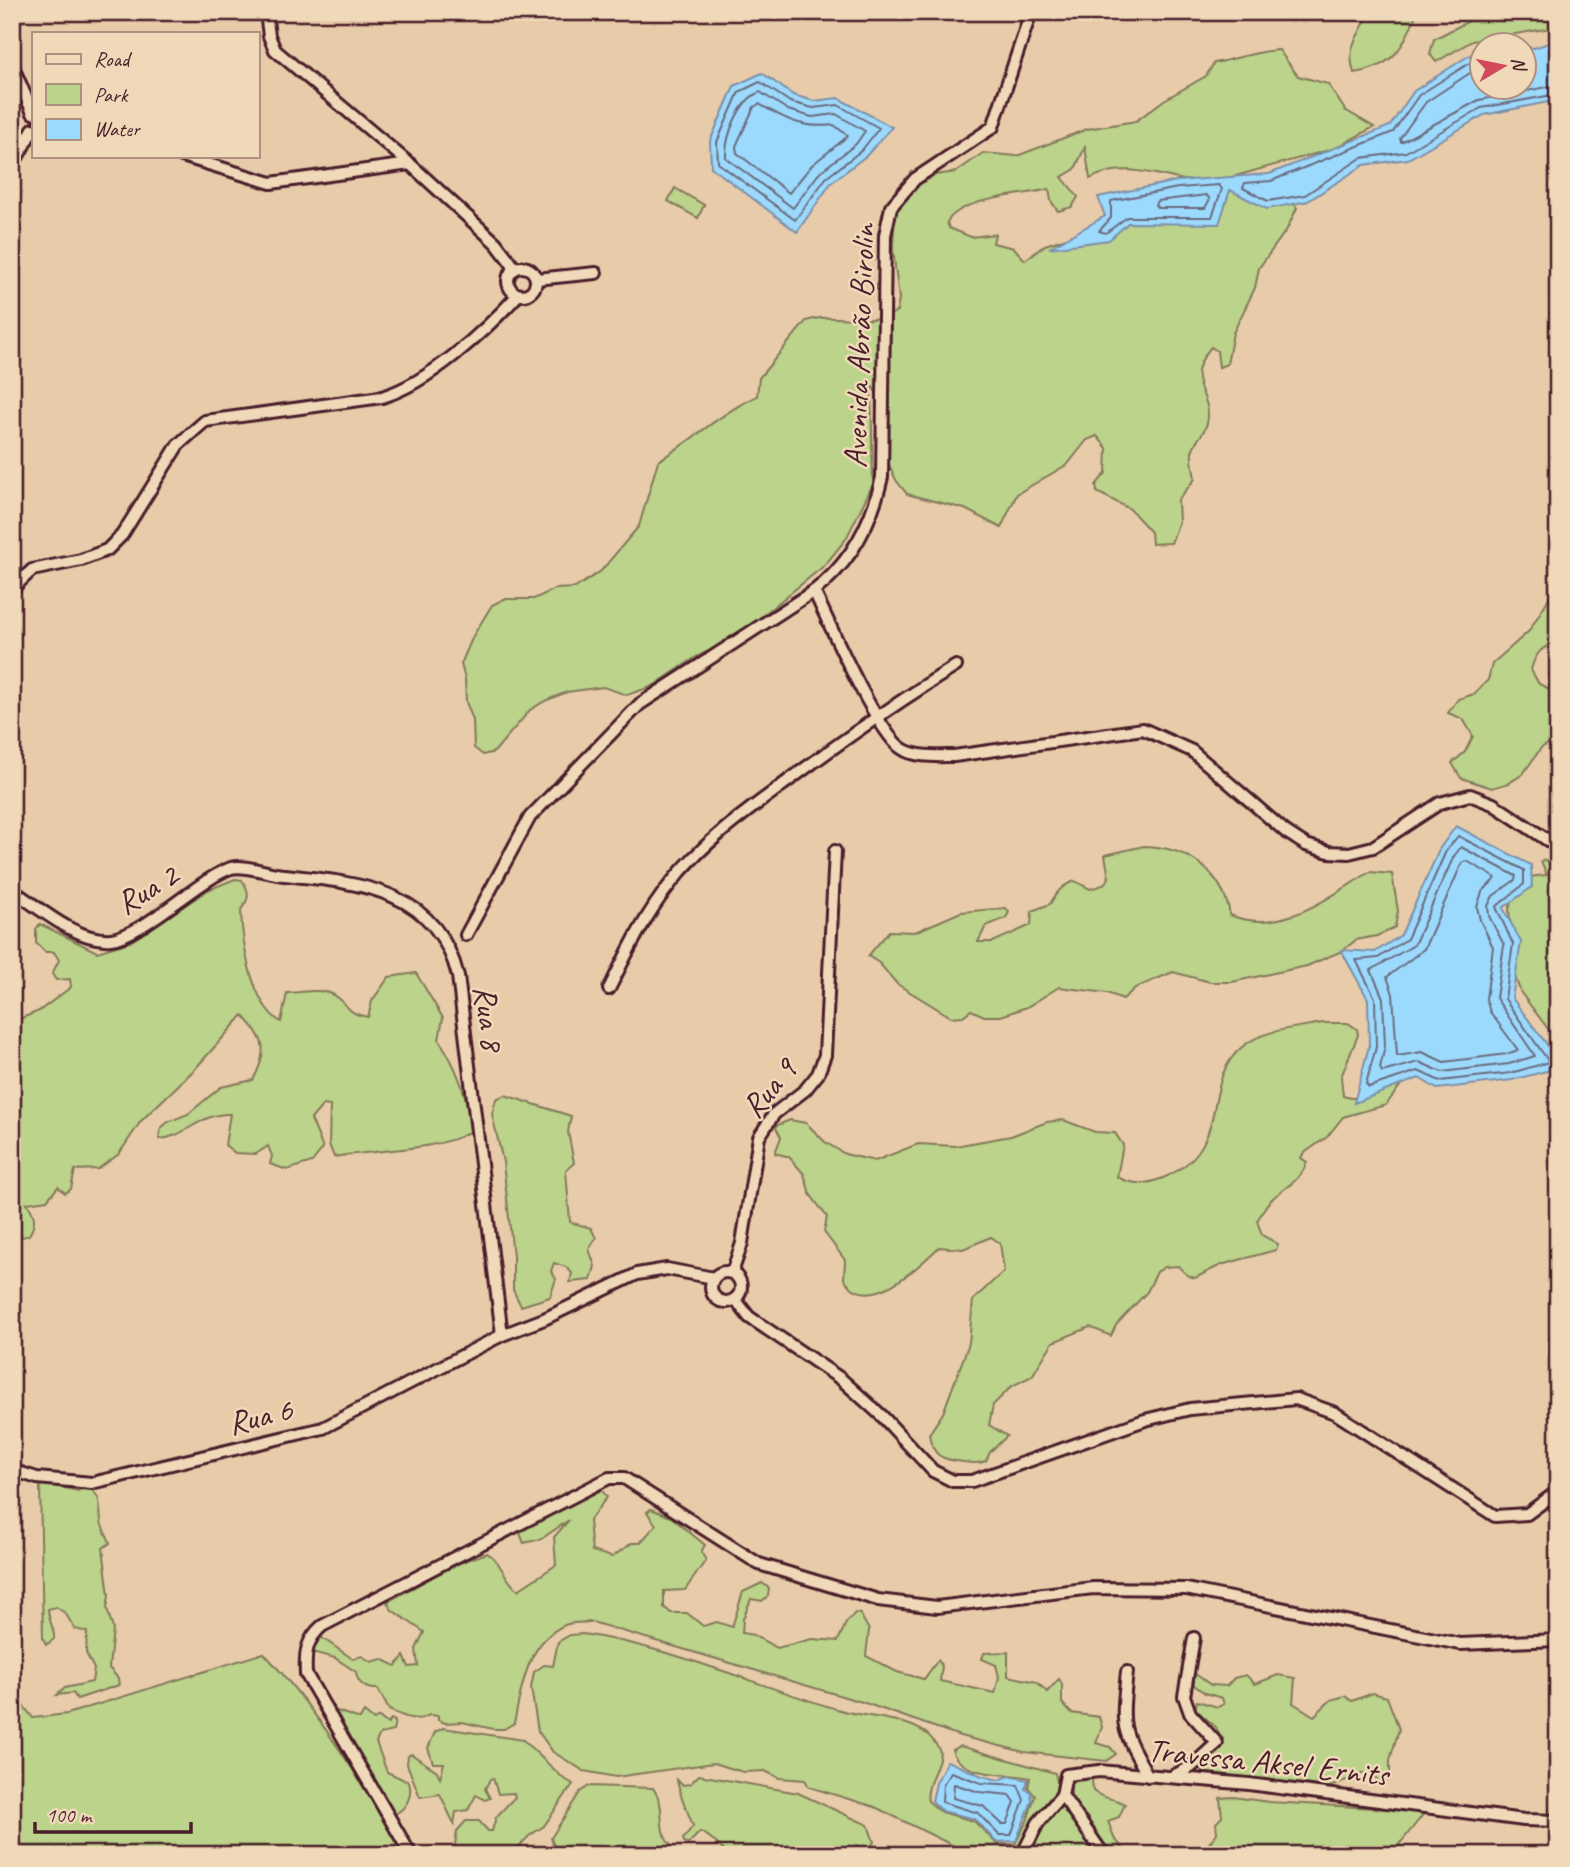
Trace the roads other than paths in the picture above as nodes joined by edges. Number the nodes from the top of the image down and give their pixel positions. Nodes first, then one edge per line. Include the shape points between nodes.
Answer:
1 (266, 12) edge
2 (1031, 12) edge
3 (12, 65) edge
4 (32, 111) edge
5 (32, 131) edge
6 (189, 158) edge
7 (410, 164) junction
8 (12, 167) edge
9 (515, 268) junction
10 (596, 273) dead end
11 (536, 279) junction
12 (518, 295) junction
13 (12, 589) edge
14 (814, 591) junction
15 (956, 666) dead end
16 (877, 715) junction
17 (1558, 847) edge
18 (835, 851) dead end
19 (232, 867) joint
20 (12, 890) edge
21 (466, 935) dead end
22 (610, 989) dead end
23 (732, 1273) junction
24 (714, 1278) junction
25 (735, 1299) junction
26 (502, 1335) junction
27 (12, 1470) edge
28 (1558, 1491) edge
29 (1194, 1638) dead end
30 (1558, 1640) edge
31 (1127, 1672) dead end
32 (1148, 1776) junction
33 (1168, 1778) junction
34 (1062, 1795) junction
35 (1558, 1821) edge
36 (411, 1855) edge
37 (1022, 1855) edge
38 (1104, 1855) edge

1 - 7 street via 275,50
2 - 14 street, Avenida Abrão Birolin via 993,127 915,179 891,207 885,235 882,477 853,552 837,573
3 - 4 street
5 - 8 street
6 - 7 street via 271,183
7 - 9 street via 496,243
9 - 11 street via 528,268
9 - 12 street via 508,281
10 - 11 street
11 - 12 street via 531,291
12 - 13 street via 455,352 401,391 205,421 178,445 122,535 107,550 32,570
14 - 16 street
14 - 21 street, Avenida Abrão Birolin via 640,704 588,755 530,817
15 - 16 street
16 - 17 street via 902,749 933,756 1143,729 1192,751 1286,832 1329,852 1373,847 1440,803 1470,795 1493,804
16 - 22 street via 756,804 672,882 631,945
18 - 23 street, Rua 9 via 825,1055 818,1074 774,1114 759,1137 742,1243
19 - 20 street, Rua 2 via 114,939 87,937
19 - 26 street, Rua 8 via 353,883 389,893 421,913 441,933 457,976
23 - 24 street via 722,1272
23 - 25 street via 741,1285
24 - 25 street via 714,1297 723,1302
24 - 26 street, Rua 6 via 667,1269 637,1274
25 - 28 street via 749,1317 841,1380 933,1471 954,1481 972,1482 1145,1420 1190,1409 1296,1399 1335,1413 1495,1516 1527,1514
26 - 27 street, Rua 6 via 323,1428 92,1483 37,1478
29 - 33 street via 1184,1696 1190,1713 1217,1743 1191,1767
30 - 36 street via 1460,1644 1186,1589 1093,1588 937,1607 878,1600 759,1564 624,1478 609,1478 312,1634 306,1648 306,1674
31 - 32 street via 1122,1719 1126,1737
32 - 33 street, Travessa Aksel Ernits
32 - 34 street, Travessa Aksel Ernits via 1081,1771 1066,1775
33 - 35 street, Travessa Aksel Ernits
34 - 37 street via 1038,1823
34 - 38 street

